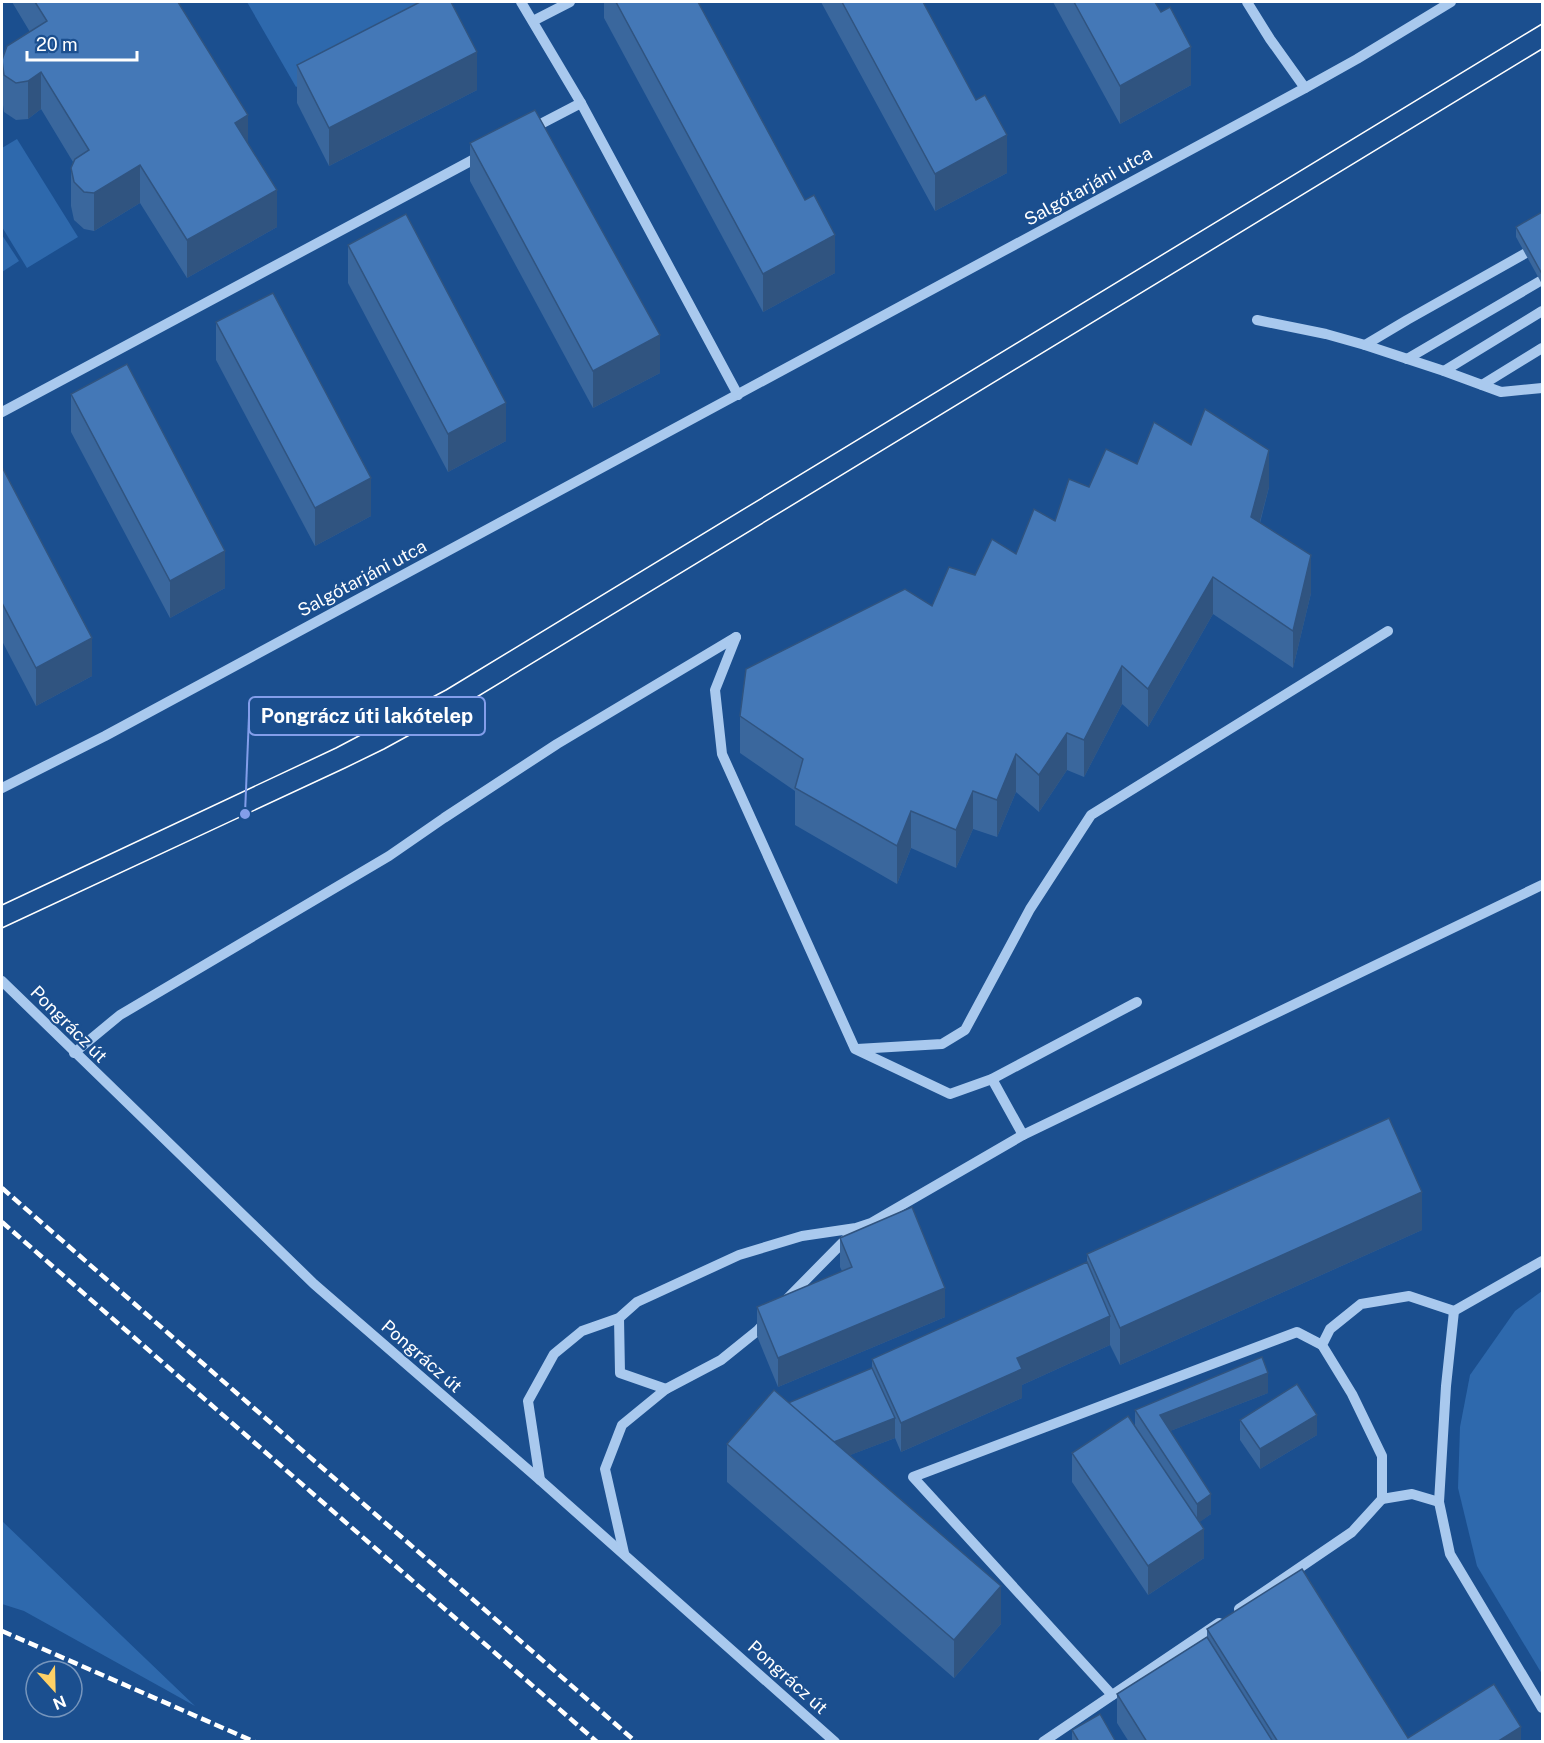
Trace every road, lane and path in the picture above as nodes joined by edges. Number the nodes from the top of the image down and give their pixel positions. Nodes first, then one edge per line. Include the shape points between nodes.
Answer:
1 (521, 2) edge
2 (570, 2) edge
3 (1247, 2) edge
4 (1451, 2) edge
5 (533, 21) junction
6 (1305, 88) junction
7 (581, 103) junction
8 (519, 135) edge
9 (489, 152) edge
10 (1542, 244) edge
11 (1542, 280) edge
12 (1542, 311) edge
13 (1257, 320) dead end
14 (1365, 345) junction
15 (1542, 348) edge
16 (1407, 359) junction
17 (1444, 371) junction
18 (1482, 385) junction
19 (1542, 388) edge
20 (738, 395) junction
21 (2, 412) edge
22 (1388, 631) dead end
23 (2, 788) edge
24 (1542, 885) edge
25 (2, 981) edge
26 (1137, 1002) dead end
27 (855, 1049) junction
28 (74, 1053) junction
29 (992, 1079) junction
30 (1023, 1136) junction
31 (856, 1228) junction
32 (1542, 1261) edge
33 (1454, 1311) junction
34 (619, 1318) junction
35 (1322, 1345) junction
36 (666, 1389) junction
37 (540, 1480) junction
38 (1382, 1499) junction
39 (1439, 1502) junction
40 (624, 1553) junction
41 (1112, 1695) junction
42 (1542, 1708) edge
43 (835, 1742) edge
44 (1043, 1742) edge

1 - 5 street
2 - 5 street
3 - 6 street
4 - 6 street, Salgótarjáni utca
5 - 7 street
6 - 20 street, Salgótarjáni utca
7 - 8 street
7 - 20 street
9 - 21 street
10 - 14 street
11 - 16 street
12 - 17 street
13 - 14 street
14 - 16 street
15 - 18 street
16 - 17 street
17 - 18 street
18 - 19 street via 1501,392
20 - 23 street, Salgótarjáni utca
22 - 27 street via 1091,815 1030,909 965,1030 942,1044
24 - 30 street
25 - 28 street, Pongrácz út
26 - 29 street
27 - 28 street via 722,754 715,690 736,637 557,744 389,856 120,1015
27 - 29 street via 950,1094
28 - 37 street, Pongrácz út via 314,1284
29 - 30 street
30 - 31 street
31 - 34 street via 802,1236 740,1255 638,1302
31 - 36 street via 757,1331 721,1360
32 - 33 street
33 - 35 street via 1409,1296 1361,1304 1330,1329
33 - 39 street
34 - 36 street via 620,1373
34 - 37 street via 582,1331 554,1354 528,1401
35 - 38 street via 1352,1394 1382,1456
35 - 41 street via 1297,1332 914,1478
36 - 40 street via 622,1425 605,1469
37 - 40 street, Pongrácz út
38 - 39 street via 1412,1494
38 - 41 street via 1352,1532
39 - 42 street via 1450,1554
40 - 43 street, Pongrácz út
41 - 44 street

